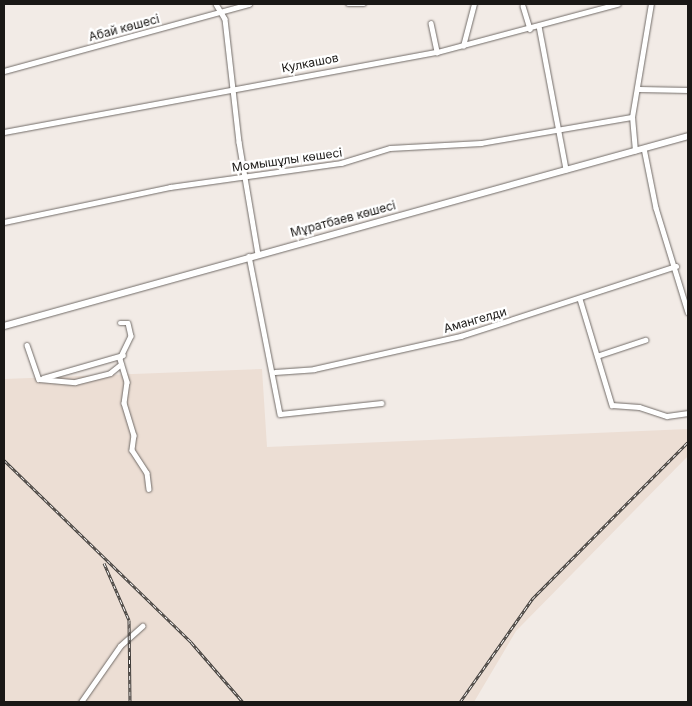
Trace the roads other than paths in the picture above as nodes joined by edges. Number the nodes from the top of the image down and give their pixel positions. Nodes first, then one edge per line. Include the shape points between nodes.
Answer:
1 (216, 4) edge
2 (249, 4) edge
3 (348, 4) edge
4 (364, 4) edge
5 (474, 4) edge
6 (618, 4) edge
7 (651, 4) edge
8 (524, 6) dead end
9 (220, 14) junction
10 (431, 23) dead end
11 (539, 26) junction
12 (530, 29) junction
13 (463, 46) junction
14 (437, 52) junction
15 (4, 71) edge
16 (235, 88) junction
17 (640, 89) junction
18 (688, 90) edge
19 (632, 118) junction
20 (560, 130) junction
21 (4, 132) edge
22 (688, 136) edge
23 (644, 148) junction
24 (635, 151) junction
25 (566, 169) junction
26 (244, 176) junction
27 (4, 222) edge
28 (258, 254) junction
29 (249, 256) junction
30 (676, 266) junction
31 (580, 299) junction
32 (688, 312) edge
33 (120, 323) dead end
34 (4, 326) edge
35 (645, 340) dead end
36 (27, 345) dead end
37 (123, 355) junction
38 (597, 356) junction
39 (121, 364) junction
40 (275, 372) junction
41 (39, 379) junction
42 (381, 403) dead end
43 (688, 413) edge
44 (149, 489) dead end
45 (142, 626) dead end
46 (81, 702) edge

1 - 9 street
2 - 9 street, Абай көшесі
3 - 4 street
5 - 13 street
6 - 11 street, Кулкашов
7 - 17 street
8 - 12 street
9 - 15 street, Абай көшесі
9 - 16 street via 225,20
10 - 14 street
11 - 12 street, Кулкашов
11 - 20 street
12 - 13 street, Кулкашов
13 - 14 street, Кулкашов
14 - 16 street, Кулкашов
16 - 21 street, Кулкашов
16 - 26 street
17 - 18 street
17 - 19 street
19 - 20 street, Момышұлы көшесі
19 - 24 street
20 - 25 street
20 - 26 street, Момышұлы көшесі via 481,143 390,148 340,163
22 - 23 street, Мұратбаев көшесі
23 - 24 street, Мұратбаев көшесі
23 - 30 street via 656,208
24 - 25 street, Мұратбаев көшесі
25 - 28 street, Мұратбаев көшесі
26 - 27 street, Момышұлы көшесі
26 - 28 street
28 - 29 street, Мұратбаев көшесі
29 - 34 street, Мұратбаев көшесі
29 - 40 street
30 - 31 street, Амангелди
30 - 32 street
31 - 38 street
31 - 40 street, Амангелди via 414,347 314,368
33 - 37 street via 128,323 132,336
35 - 38 street
36 - 41 street
37 - 39 street
37 - 41 street
38 - 43 street via 612,405 639,407 667,416
39 - 41 street via 110,373 75,382
39 - 44 street via 127,382 124,403 134,435 132,450 147,473
40 - 42 street via 278,412 298,415
45 - 46 street via 120,646

